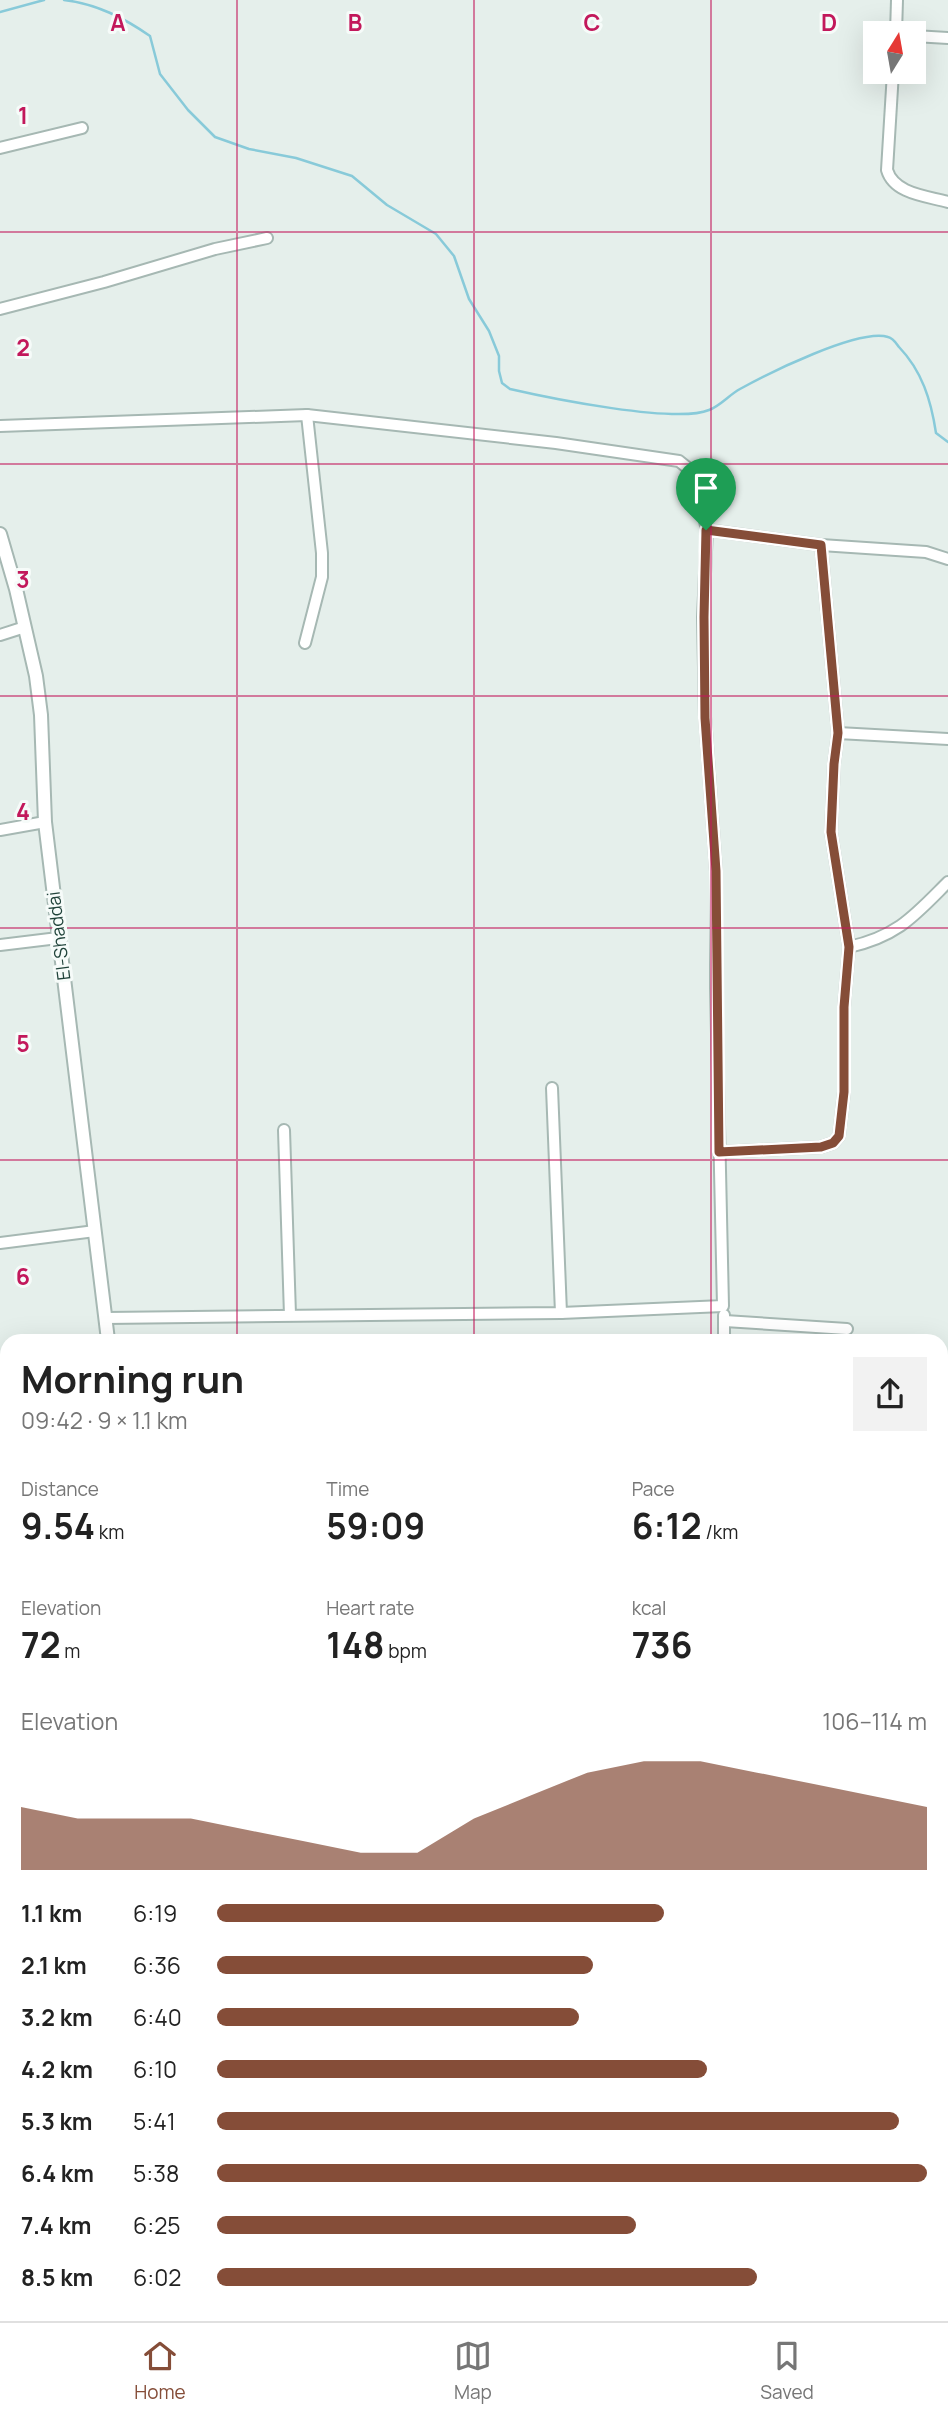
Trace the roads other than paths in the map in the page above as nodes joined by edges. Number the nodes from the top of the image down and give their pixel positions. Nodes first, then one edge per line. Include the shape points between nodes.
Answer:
1 (897, 0) edge
2 (896, 21) edge
3 (926, 37) edge
4 (948, 38) edge
5 (892, 84) edge
6 (82, 128) dead end
7 (0, 148) edge
8 (948, 202) edge
9 (267, 238) dead end
10 (0, 309) edge
11 (307, 415) junction
12 (0, 426) edge
13 (706, 530) junction
14 (0, 534) edge
15 (821, 545) junction
16 (948, 559) edge
17 (24, 627) junction
18 (0, 635) edge
19 (305, 643) dead end
20 (838, 733) junction
21 (948, 739) edge
22 (46, 822) junction
23 (0, 830) edge
24 (948, 882) edge
25 (58, 938) junction
26 (0, 945) edge
27 (849, 947) junction
28 (552, 1088) dead end
29 (284, 1130) dead end
30 (719, 1152) junction
31 (95, 1231) junction
32 (0, 1243) edge
33 (723, 1306) junction
34 (561, 1313) junction
35 (290, 1315) junction
36 (106, 1318) junction
37 (725, 1321) junction
38 (847, 1329) dead end
39 (107, 1334) edge
40 (724, 1334) edge

1 - 2 street
3 - 4 street
5 - 8 street via 890,180 902,189
6 - 7 street
9 - 10 street
11 - 12 street
11 - 13 street via 679,461 694,473
11 - 19 street via 321,525 322,577
13 - 15 street
13 - 30 street via 705,718 716,871
14 - 17 street, El-Shaddai
15 - 16 street via 926,552
15 - 20 street
17 - 18 street
17 - 22 street, El-Shaddai via 41,715
20 - 21 street
20 - 27 street via 831,832
22 - 23 street
22 - 25 street, El-Shaddai
24 - 27 street via 905,925 874,942
25 - 26 street
25 - 31 street, El-Shaddai
27 - 30 street via 839,1136 821,1147
28 - 34 street
29 - 35 street
30 - 33 street
31 - 32 street
31 - 36 street, El-Shaddai
33 - 34 street
33 - 37 street
34 - 35 street
35 - 36 street
36 - 39 street, El-Shaddai
37 - 38 street
37 - 40 street

